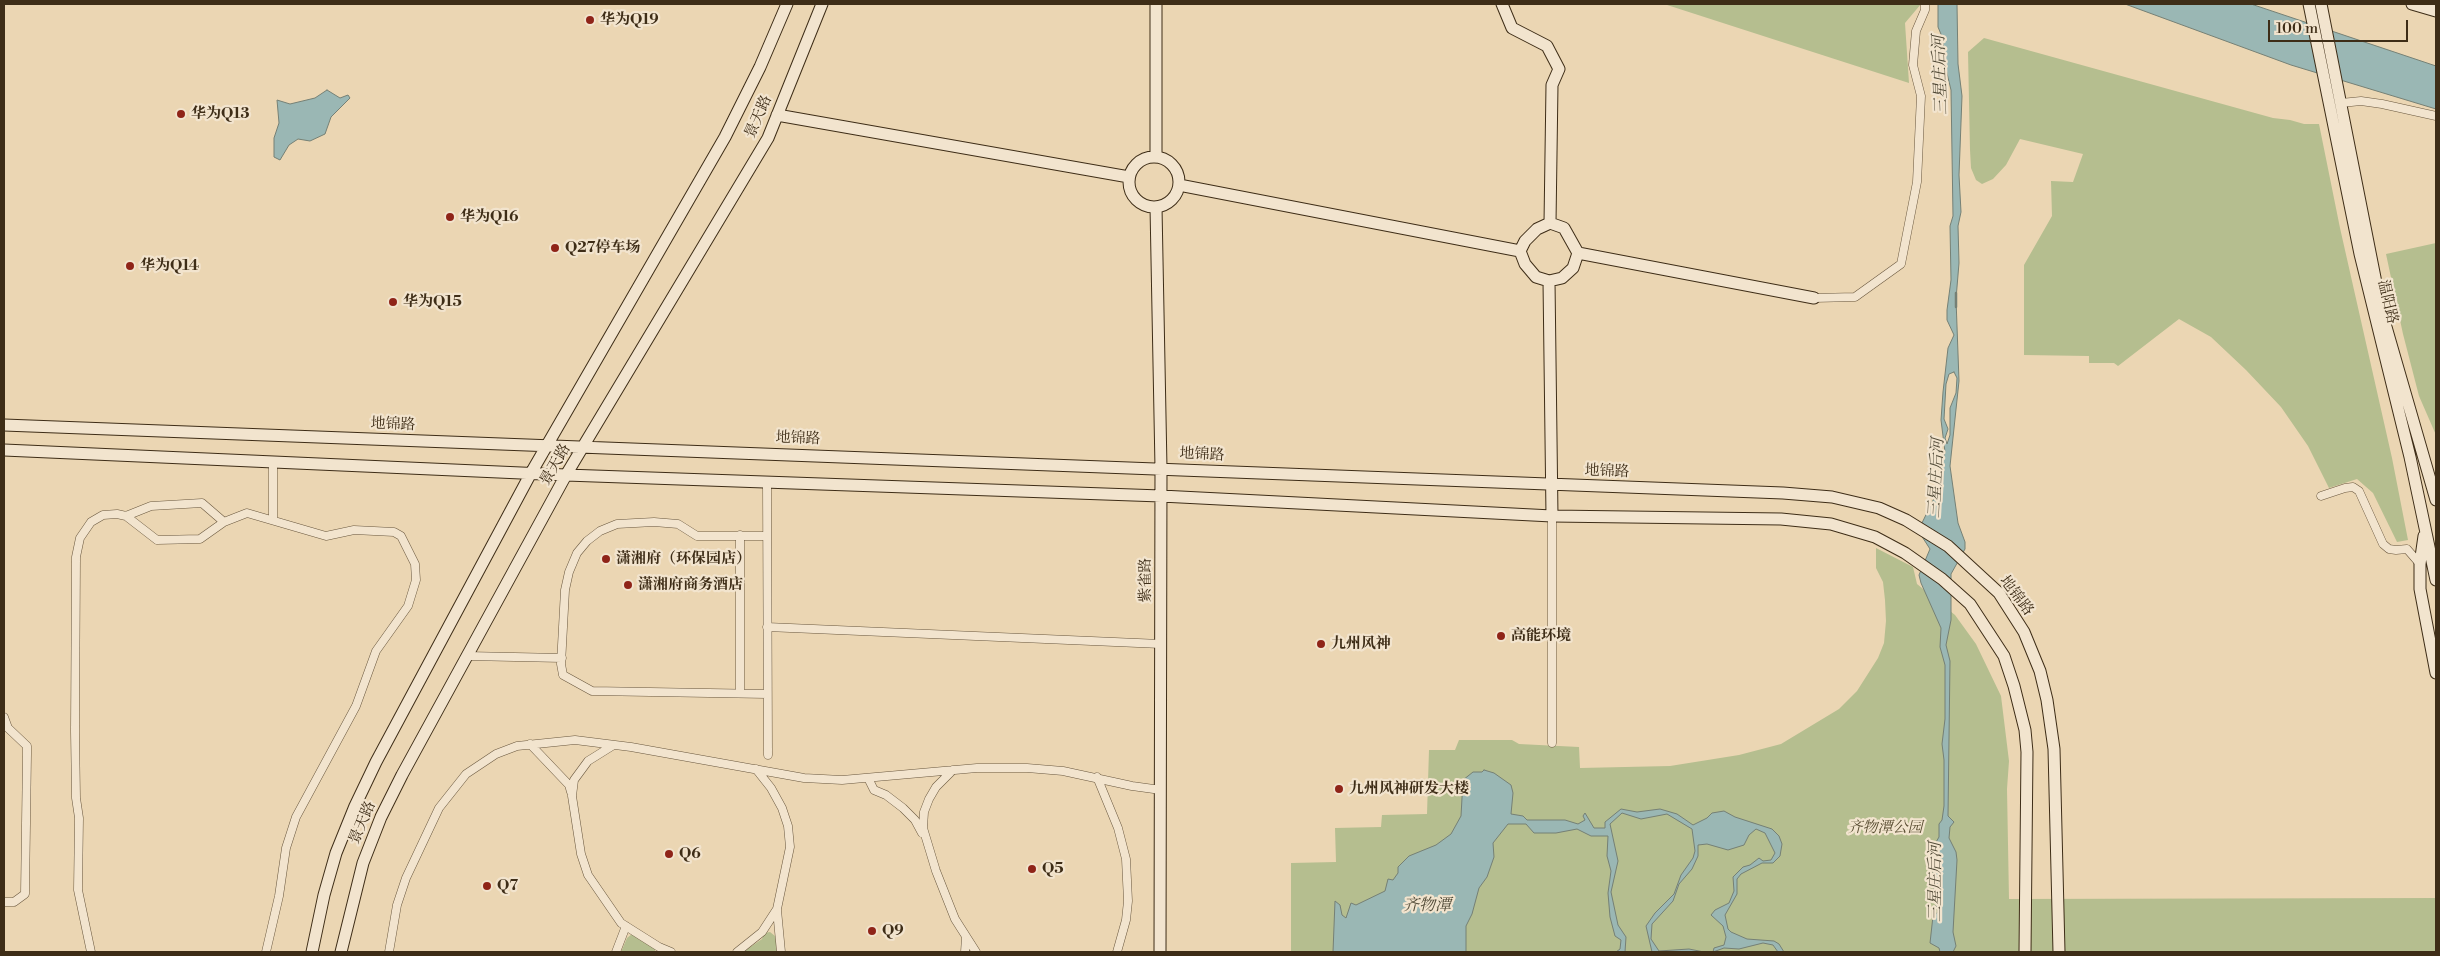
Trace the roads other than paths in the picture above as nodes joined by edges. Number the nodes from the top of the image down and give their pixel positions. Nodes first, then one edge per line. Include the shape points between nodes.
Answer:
1 (787, 4) edge
2 (822, 4) edge
3 (1156, 4) edge
4 (1502, 4) edge
5 (1925, 4) edge
6 (2315, 4) edge
7 (2412, 4) edge
8 (2436, 11) edge
9 (2341, 103) junction
10 (777, 115) junction
11 (2436, 116) edge
12 (1156, 157) junction
13 (1129, 177) junction
14 (1179, 184) junction
15 (1156, 207) junction
16 (1550, 223) junction
17 (1520, 251) junction
18 (1578, 253) junction
19 (1549, 281) junction
20 (1814, 298) joint
21 (4, 425) edge
22 (548, 445) junction
23 (584, 446) junction
24 (4, 450) edge
25 (273, 462) junction
26 (1161, 468) junction
27 (531, 473) junction
28 (566, 475) junction
29 (767, 481) junction
30 (1552, 485) junction
31 (1161, 496) junction
32 (2321, 496) dead end
33 (2436, 500) edge
34 (126, 516) junction
35 (1552, 516) junction
36 (273, 519) junction
37 (224, 522) junction
38 (2425, 527) junction
39 (740, 535) junction
40 (767, 536) junction
41 (2420, 564) junction
42 (2436, 580) edge
43 (767, 627) junction
44 (1161, 644) junction
45 (467, 656) junction
46 (562, 658) junction
47 (2436, 673) edge
48 (740, 693) junction
49 (767, 694) junction
50 (4, 717) edge
51 (1552, 743) dead end
52 (530, 744) junction
53 (614, 745) junction
54 (768, 755) dead end
55 (756, 770) junction
56 (953, 770) junction
57 (1097, 777) junction
58 (868, 778) junction
59 (1162, 790) junction
60 (572, 796) junction
61 (925, 839) junction
62 (4, 902) edge
63 (777, 910) junction
64 (626, 926) junction
65 (966, 937) junction
66 (90, 952) edge
67 (266, 952) edge
68 (312, 952) edge
69 (341, 952) edge
70 (389, 952) edge
71 (616, 952) edge
72 (671, 952) edge
73 (737, 952) edge
74 (781, 952) edge
75 (965, 952) edge
76 (976, 952) edge
77 (1117, 952) edge
78 (1160, 952) edge
79 (2025, 952) edge
80 (2059, 952) edge

1 - 22 street, 景天路 via 725,137
2 - 10 street, 景天路
3 - 12 street
4 - 16 street via 1512,28 1547,46 1559,69 1552,85
5 - 20 street via 1916,31 1913,64 1921,96 1917,182 1901,264 1855,297
6 - 9 street, 温阳路
6 - 38 street, 温阳路 via 2325,83 2362,262
7 - 8 street
9 - 11 street via 2361,101
9 - 33 street, 温阳路 via 2382,313
10 - 13 street
10 - 23 street, 景天路 via 768,138
12 - 13 street via 1142,160
12 - 14 street via 1170,163 1176,170
13 - 15 street via 1135,199 1148,207
14 - 15 street via 1171,200
14 - 17 street
15 - 26 street, 紫雀路
16 - 17 street via 1537,229
16 - 18 street via 1564,228
17 - 19 street via 1525,264 1536,276
18 - 19 street via 1573,268 1562,278
18 - 20 street
19 - 30 street
21 - 22 street, 地锦路
22 - 23 street, 地锦路
22 - 27 street, 景天路
23 - 26 street, 地锦路
23 - 28 street, 景天路
24 - 25 street
25 - 27 street
25 - 36 street
26 - 30 street, 地锦路
26 - 31 street, 紫雀路
27 - 28 street
27 - 68 street, 景天路 via 355,806 336,853
28 - 29 street
28 - 45 street, 景天路
29 - 31 street
29 - 40 street
30 - 35 street
30 - 80 street, 地锦路 via 1832,497 1879,508 1906,520 1948,546 1974,569 1999,593 2024,632 2040,671 2047,700 2055,765
31 - 35 street
31 - 44 street, 紫雀路
32 - 41 street via 2345,488 2353,487 2359,491 2383,544 2396,550 2407,549
34 - 37 street via 151,506 202,503
34 - 37 street via 157,540 200,540
34 - 66 street via 103,515 91,522 80,538 76,557 78,890
35 - 51 street
35 - 79 street via 1813,521 1875,537 1921,564 1958,592 1970,604 2004,656 2025,730 2028,774
36 - 37 street via 248,513
36 - 67 street via 326,536 354,530 394,532 401,536 415,564 416,580 408,606 376,651 356,706 296,817 286,848
38 - 41 street, 温阳路
38 - 42 street, 温阳路
39 - 40 street
39 - 46 street via 697,536 678,524 654,522 617,524 600,531 577,553 569,572 565,590
39 - 48 street
40 - 43 street
41 - 47 street, 温阳路 via 2420,590
43 - 44 street
43 - 49 street
44 - 59 street, 紫雀路
45 - 46 street
45 - 69 street, 景天路 via 381,817 363,862
46 - 48 street via 563,675 592,691
48 - 49 street
49 - 54 street
50 - 62 street via 8,728 27,746 28,754 25,894 14,902
52 - 53 street via 576,740
52 - 60 street via 569,784
52 - 70 street via 496,754 466,774 439,808 406,878
53 - 55 street
53 - 60 street via 580,769 574,780
55 - 58 street via 804,778
55 - 63 street via 782,808 790,839
56 - 57 street via 1027,768 1063,770
56 - 58 street
56 - 61 street via 929,799 924,812
57 - 59 street
57 - 77 street via 1118,828 1126,859 1127,910
58 - 61 street via 874,790 886,795 915,820
59 - 78 street, 紫雀路
60 - 64 street via 581,854 588,875
61 - 65 street
63 - 73 street via 762,932
63 - 74 street
64 - 71 street
64 - 72 street
65 - 75 street
65 - 76 street

